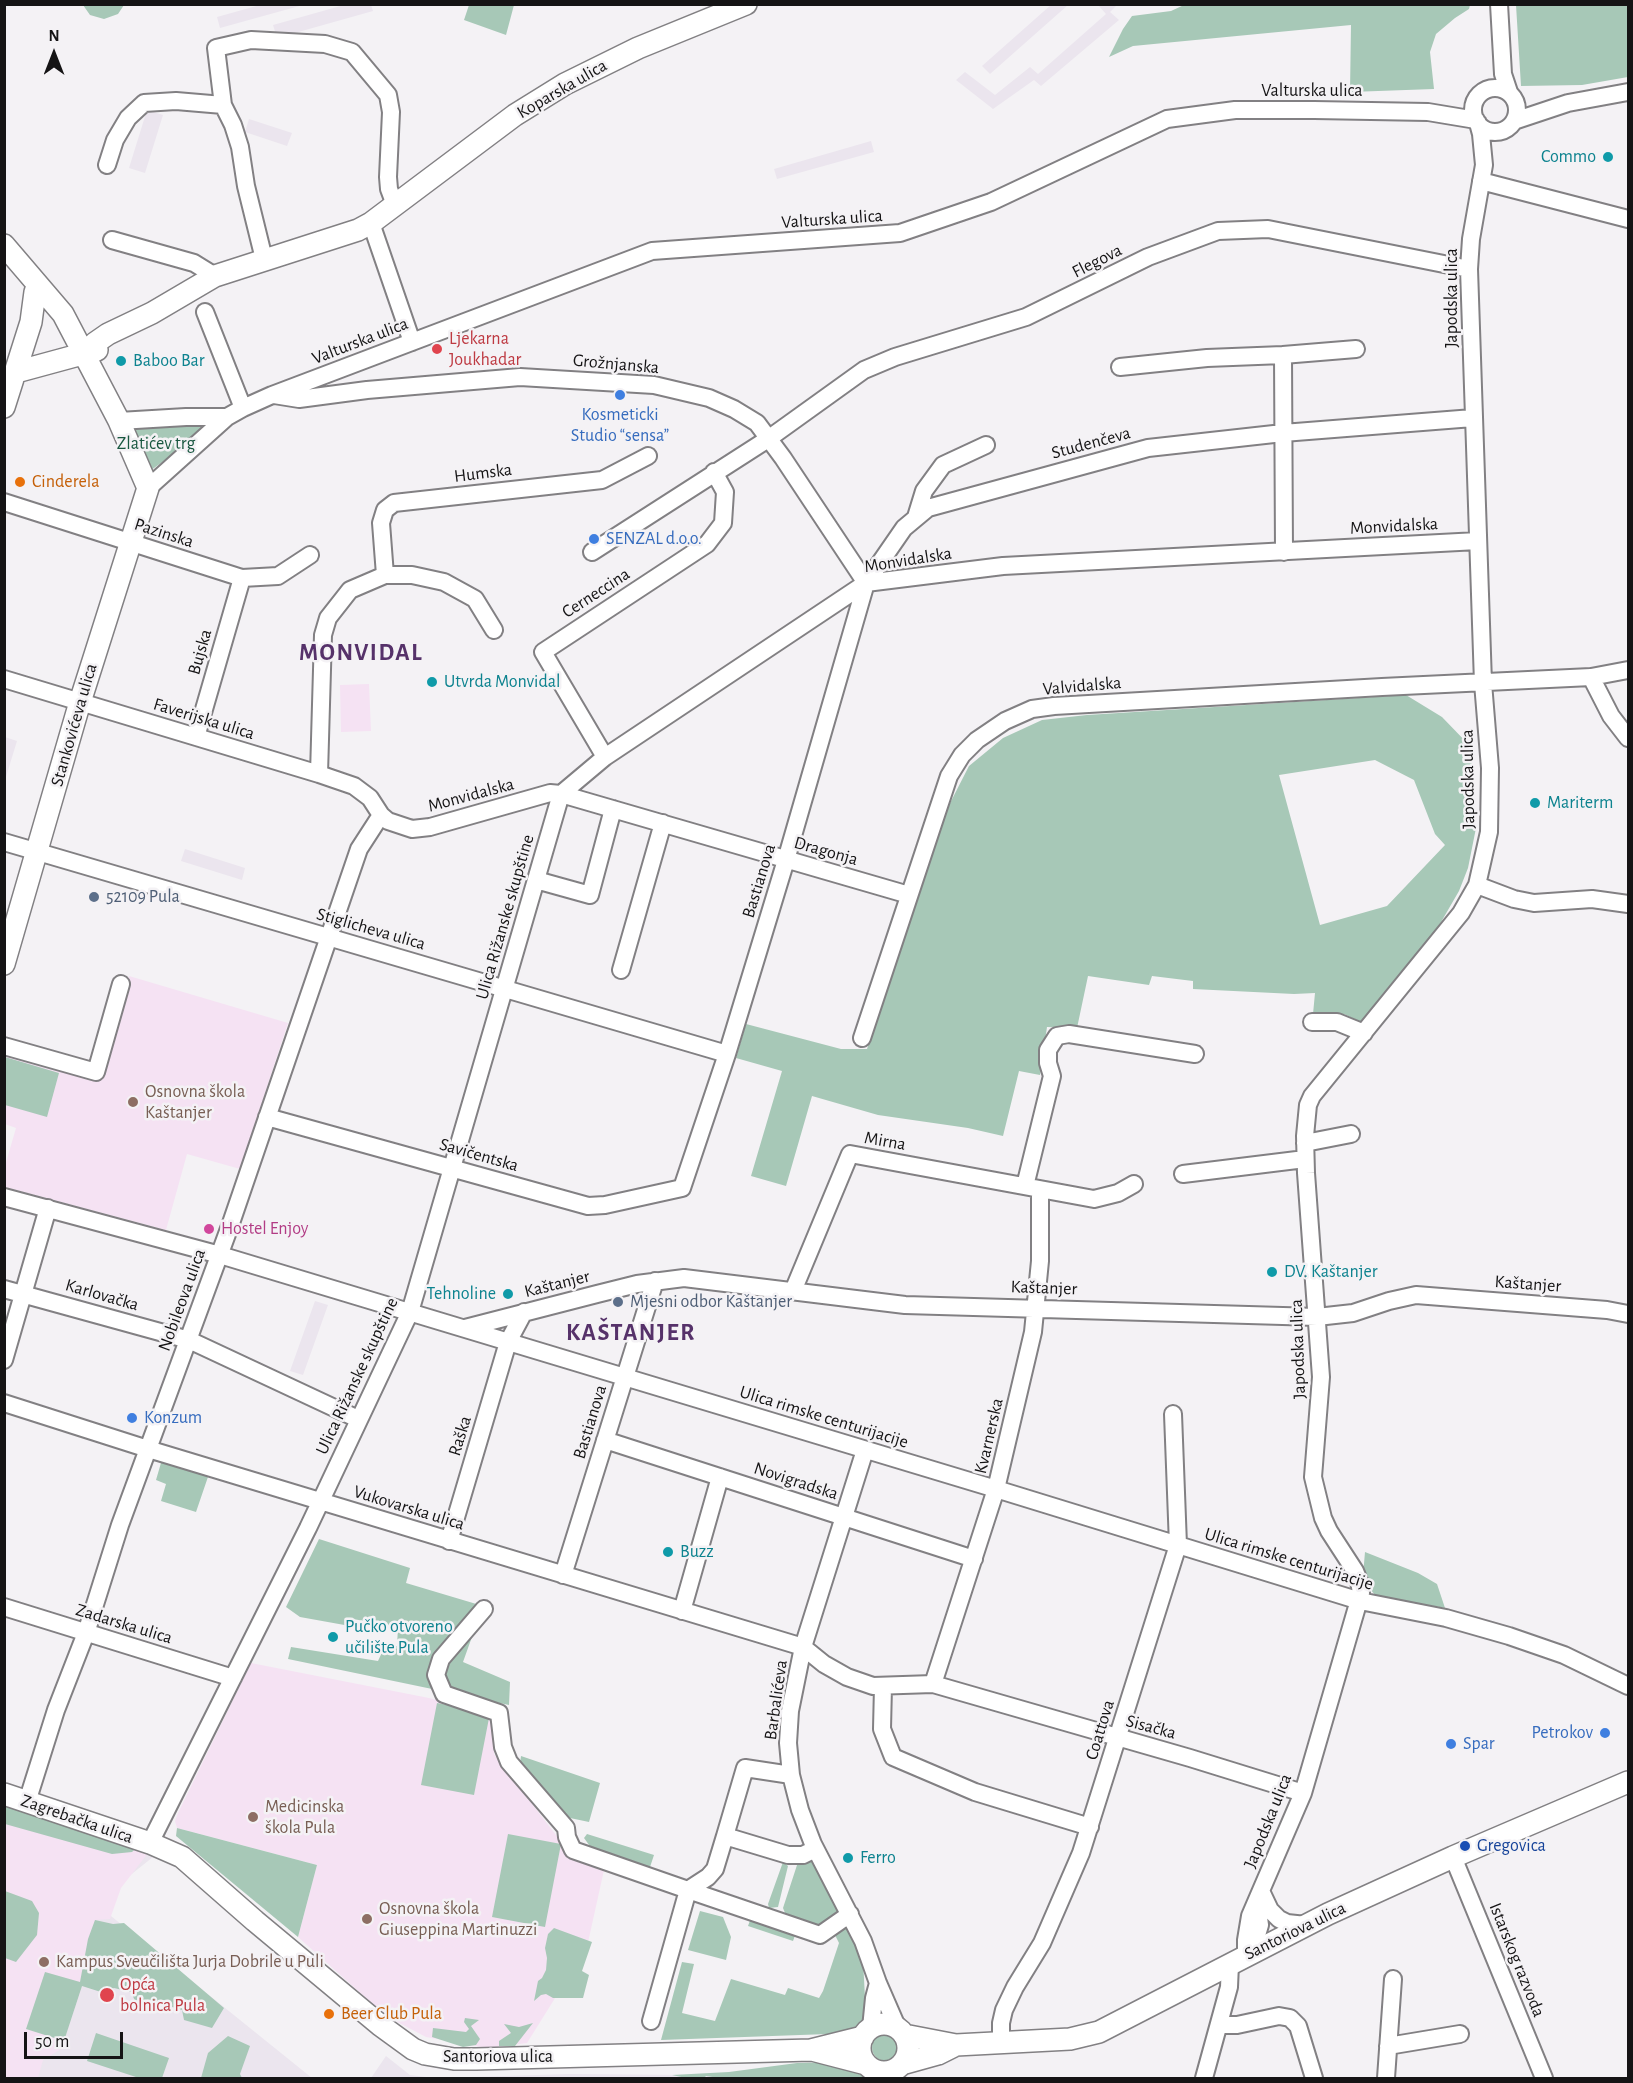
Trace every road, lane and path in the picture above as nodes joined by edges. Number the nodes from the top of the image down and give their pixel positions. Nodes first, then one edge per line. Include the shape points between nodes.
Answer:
1 (746, 4) edge
2 (1499, 4) edge
3 (1501, 49) junction
4 (1629, 92) edge
5 (1482, 93) junction
6 (1511, 94) junction
7 (1568, 104) junction
8 (223, 105) junction
9 (1428, 112) junction
10 (1477, 122) junction
11 (1509, 126) junction
12 (107, 165) dead end
13 (1483, 173) junction
14 (395, 205) junction
15 (1629, 219) edge
16 (371, 223) junction
17 (112, 240) dead end
18 (4, 245) edge
19 (264, 259) junction
20 (24, 269) junction
21 (1469, 269) junction
22 (215, 276) junction
23 (35, 292) junction
24 (205, 312) dead end
25 (152, 313) junction
26 (69, 325) junction
27 (108, 334) junction
28 (412, 342) junction
29 (1356, 349) dead end
30 (84, 354) junction
31 (1283, 355) junction
32 (1120, 367) dead end
33 (16, 372) junction
34 (272, 395) junction
35 (4, 407) edge
36 (243, 408) junction
37 (227, 417) junction
38 (1473, 418) junction
39 (119, 421) junction
40 (1283, 434) junction
41 (768, 439) junction
42 (986, 445) dead end
43 (648, 456) dead end
44 (714, 472) junction
45 (148, 488) junction
46 (4, 502) edge
47 (916, 518) junction
48 (130, 542) junction
49 (1478, 542) junction
50 (592, 552) dead end
51 (1284, 552) junction
52 (310, 555) dead end
53 (385, 575) junction
54 (242, 578) junction
55 (866, 583) junction
56 (494, 630) dead end
57 (1629, 670) edge
58 (1591, 677) junction
59 (4, 679) edge
60 (1483, 683) junction
61 (80, 702) junction
62 (196, 737) junction
63 (1629, 738) edge
64 (605, 757) junction
65 (319, 774) junction
66 (561, 794) junction
67 (613, 809) junction
68 (381, 815) junction
69 (663, 823) junction
70 (4, 842) edge
71 (37, 852) junction
72 (786, 860) junction
73 (537, 880) junction
74 (1477, 885) junction
75 (909, 895) junction
76 (1629, 904) edge
77 (329, 937) junction
78 (4, 964) edge
79 (621, 970) dead end
80 (121, 984) dead end
81 (504, 989) junction
82 (1312, 1022) dead end
83 (1365, 1033) junction
84 (862, 1038) dead end
85 (4, 1046) edge
86 (727, 1054) junction
87 (1195, 1054) dead end
88 (267, 1117) junction
89 (1351, 1134) dead end
90 (1305, 1151) junction
91 (452, 1168) junction
92 (1183, 1174) dead end
93 (1134, 1184) dead end
94 (682, 1188) joint
95 (1032, 1188) junction
96 (4, 1197) edge
97 (48, 1208) junction
98 (220, 1255) junction
99 (655, 1281) junction
100 (4, 1289) edge
101 (793, 1291) junction
102 (23, 1294) junction
103 (1036, 1307) junction
104 (410, 1312) junction
105 (524, 1312) junction
106 (1629, 1314) edge
107 (1317, 1317) junction
108 (463, 1328) junction
109 (189, 1340) junction
110 (508, 1342) junction
111 (4, 1360) edge
112 (624, 1377) junction
113 (4, 1402) edge
114 (1173, 1413) dead end
115 (358, 1419) junction
116 (605, 1440) junction
117 (148, 1449) junction
118 (865, 1450) junction
119 (720, 1477) junction
120 (996, 1489) junction
121 (320, 1502) junction
122 (845, 1518) junction
123 (449, 1541) junction
124 (1178, 1545) junction
125 (974, 1559) junction
126 (563, 1575) junction
127 (1360, 1601) junction
128 (4, 1607) edge
129 (484, 1609) dead end
130 (682, 1611) junction
131 (86, 1633) junction
132 (803, 1647) junction
133 (233, 1678) junction
134 (933, 1684) junction
135 (883, 1686) junction
136 (1629, 1686) edge
137 (1118, 1738) junction
138 (791, 1775) junction
139 (1629, 1782) edge
140 (1303, 1793) junction
141 (4, 1794) edge
142 (27, 1802) junction
143 (1090, 1827) junction
144 (725, 1836) junction
145 (150, 1843) junction
146 (815, 1849) junction
147 (1453, 1857) junction
148 (688, 1890) junction
149 (1259, 1896) junction
150 (850, 1914) junction
151 (1306, 1924) junction
152 (1243, 1957) junction
153 (1393, 1979) dead end
154 (878, 1983) junction
155 (651, 2021) dead end
156 (1220, 2025) junction
157 (867, 2032) junction
158 (901, 2032) junction
159 (1461, 2034) dead end
160 (1001, 2043) junction
161 (956, 2045) junction
162 (1388, 2046) junction
163 (811, 2050) junction
164 (866, 2064) junction
165 (902, 2064) junction
166 (1204, 2079) edge
167 (1314, 2079) edge
168 (1386, 2079) edge
169 (1544, 2079) edge

1 - 14 main road, Koparska ulica via 638,48 564,84
2 - 3 street
3 - 5 street via 1491,81
3 - 6 street via 1503,74
4 - 7 street
5 - 6 street via 1497,88
5 - 9 street, Valturska ulica via 1461,104
5 - 10 street via 1473,107
6 - 7 street
6 - 11 street via 1518,109
7 - 11 street
8 - 12 street via 144,103 128,118
8 - 14 street via 216,48 251,40 325,44 352,52 388,95 388,177
8 - 19 street via 240,147
9 - 10 street, Valturska ulica
9 - 28 street, Valturska ulica via 1235,110 1167,119 991,202 900,233 652,251
10 - 11 street via 1490,131
10 - 13 street, Japodska ulica
11 - 13 street, Japodska ulica
13 - 15 street
13 - 21 street, Japodska ulica
14 - 16 main road, Koparska ulica
16 - 19 main road, Koparska ulica
16 - 28 street
17 - 22 street via 194,263
18 - 20 main road
19 - 22 main road, Koparska ulica
20 - 23 main road
20 - 26 main road via 54,301
21 - 38 street, Japodska ulica
21 - 41 street, Flegova via 1268,229 1218,231 1148,257 1026,317 864,370
22 - 25 main road, Koparska ulica
23 - 30 main road via 59,332
23 - 33 main road
24 - 36 street
25 - 27 main road, Koparska ulica
25 - 30 main road, Koparska ulica via 130,333
26 - 27 main road via 91,334
26 - 30 main road
27 - 30 main road, Koparska ulica
28 - 34 street, Valturska ulica
29 - 31 street
30 - 33 main road
30 - 39 main road
31 - 32 street
31 - 40 street
33 - 35 main road
34 - 36 street, Valturska ulica
34 - 41 street, Grožnjanska via 299,399 520,378 654,385 708,398 734,409 757,423
36 - 37 street, Valturska ulica
37 - 39 street
37 - 45 street
38 - 40 street, Studenčeva
38 - 49 street, Japodska ulica
39 - 45 main road
40 - 47 street, Studenčeva via 1148,448 928,508
40 - 51 street
41 - 44 street, Cerneccina
41 - 55 street, Grožnjanska
42 - 47 street, Studenčeva via 943,465 924,491
43 - 53 street, Humska via 602,480 394,502 385,510 381,523
44 - 50 street, Cerneccina
44 - 64 street, Cerneccina via 724,492 723,523 707,544 543,652
45 - 48 main road, Stankovićeva ulica
46 - 48 street, Pazinska
47 - 55 street, Studenčeva via 904,528
48 - 54 street, Pazinska
48 - 61 main road, Stankovićeva ulica
49 - 51 street, Monvidalska
49 - 60 street, Japodska ulica
51 - 55 street, Monvidalska via 1002,566
52 - 54 street, Pazinska via 278,576
53 - 56 street via 411,575 444,582 475,599
53 - 65 street via 350,590 328,618 321,655
54 - 62 street, Bujska
55 - 64 street, Monvidalska
55 - 72 street, Bastianova
57 - 58 street
58 - 60 street
58 - 63 street via 1611,716
59 - 61 street, Faverijska ulica
60 - 74 street, Japodska ulica via 1490,768 1489,832
60 - 75 street, Valvidalska via 1032,710 1005,721 962,755 949,776
61 - 62 street, Faverijska ulica
61 - 71 main road, Stankovićeva ulica
62 - 65 street, Faverijska ulica
64 - 66 street, Monvidalska
65 - 68 street, Faverijska ulica via 354,786 370,798
66 - 67 street, Dragonja
66 - 68 street, Monvidalska via 550,793 430,827 397,826
66 - 73 street, Ulica Rižanske skupštine
67 - 69 street, Dragonja
67 - 73 street via 590,895
68 - 77 street, Nobileova ulica via 359,849
69 - 72 street, Dragonja
69 - 79 street
70 - 71 street, Stiglicheva ulica
71 - 77 street, Stiglicheva ulica
71 - 78 main road, Stankovićeva ulica
72 - 75 street, Dragonja
72 - 86 street, Bastianova
73 - 81 street, Ulica Rižanske skupštine
74 - 76 street via 1534,903 1592,899
74 - 83 street, Japodska ulica via 1461,913
75 - 84 street, Valvidalska
77 - 81 street, Stiglicheva ulica
77 - 88 street, Nobileova ulica
80 - 85 street via 96,1072
81 - 86 street, Stiglicheva ulica
81 - 91 street, Ulica Rižanske skupštine
82 - 83 street via 1337,1022
83 - 90 street, Japodska ulica via 1312,1096
86 - 94 street, Bastianova
87 - 95 street via 1069,1034 1057,1036 1048,1050 1052,1076
88 - 91 street, Savičentska
88 - 98 street, Nobileova ulica
89 - 90 street
90 - 92 street
90 - 107 street, Japodska ulica
91 - 94 street, Savičentska via 588,1206
91 - 104 street, Ulica Rižanske skupštine
93 - 95 street, Mirna via 1094,1200
95 - 101 street, Mirna via 850,1154
95 - 103 street, Kvarnerska via 1040,1261
96 - 97 street, Ulica rimske centurijacije
97 - 98 street, Ulica rimske centurijacije
97 - 102 street
98 - 104 street, Ulica rimske centurijacije
98 - 109 street, Nobileova ulica
99 - 101 street, Kaštanjer via 688,1278
99 - 105 street, Kaštanjer
99 - 112 street, Bastianova
100 - 102 street, Karlovačka
101 - 103 street, Kaštanjer via 905,1305
102 - 109 street, Karlovačka
102 - 111 street
103 - 107 street, Kaštanjer
103 - 120 street, Kvarnerska
104 - 108 street, Ulica rimske centurijacije
104 - 115 street, Ulica Rižanske skupštine
105 - 108 street, Kaštanjer
105 - 110 street, Raška
106 - 107 street, Kaštanjer via 1416,1295 1353,1313
107 - 127 street, Japodska ulica via 1321,1394 1313,1478 1329,1532 1359,1581
108 - 110 street, Ulica rimske centurijacije
109 - 115 street, Karlovačka
109 - 117 street, Nobileova ulica
110 - 112 street, Ulica rimske centurijacije
110 - 123 street, Raška
112 - 116 street, Bastianova
112 - 118 street, Ulica rimske centurijacije
113 - 117 street, Vukovarska ulica
114 - 124 street, Coattova
115 - 121 street, Ulica Rižanske skupštine
116 - 119 street, Novigradska
116 - 126 street, Bastianova
117 - 121 street, Vukovarska ulica
117 - 131 street, Nobileova ulica
118 - 120 street, Ulica rimske centurijacije
118 - 122 street, Barbalićeva
119 - 122 street, Novigradska
119 - 130 street
120 - 124 street, Ulica rimske centurijacije
120 - 125 street, Kvarnerska
121 - 123 street, Vukovarska ulica
121 - 133 street, Ulica Rižanske skupštine
122 - 125 street, Novigradska
122 - 132 street, Barbalićeva
123 - 126 street, Vukovarska ulica
124 - 127 street, Ulica rimske centurijacije
124 - 137 street, Coattova
125 - 134 street, Kvarnerska
126 - 130 street, Vukovarska ulica
127 - 136 street, Ulica rimske centurijacije via 1446,1618 1509,1636 1564,1655
127 - 140 street, Japodska ulica
128 - 131 street, Zadarska ulica
129 - 148 street via 441,1659 436,1675 444,1694 499,1713 509,1762 566,1828 573,1850
130 - 132 street, Vukovarska ulica
131 - 133 street, Zadarska ulica
131 - 142 street, Nobileova ulica
132 - 135 street, Sisačka via 847,1677
132 - 138 street, Barbalićeva via 790,1712
133 - 145 street, Ulica Rižanske skupštine
134 - 135 street, Sisačka
134 - 137 street, Sisačka
135 - 143 street via 882,1729 893,1757 975,1792
137 - 140 street, Sisačka
137 - 143 street, Coattova
138 - 144 street via 745,1768
138 - 146 street, Barbalićeva
139 - 147 main road, Santoriova ulica
140 - 149 street, Japodska ulica
141 - 142 main road, Zagrebačka ulica
142 - 145 main road, Zagrebačka ulica
143 - 160 street, Coattova via 1042,1943 1004,2010
144 - 146 street via 788,1855 803,1855
144 - 148 street via 715,1869
145 - 163 main road, Santoriova ulica via 182,1857 380,2025 425,2055 476,2059
146 - 150 street, Barbalićeva
147 - 151 main road, Santoriova ulica
147 - 169 street, Istarskog razvoda
148 - 150 street via 820,1935
148 - 155 street
149 - 151 street via 1279,1919
149 - 152 street, Japodska ulica via 1260,1925
150 - 154 street, Barbalićeva
151 - 152 main road, Santoriova ulica
152 - 156 street, Japodska ulica via 1231,1979
152 - 160 main road, Santoriova ulica via 1099,2032 1070,2039
153 - 162 street
154 - 157 street
154 - 158 street, Barbalićeva
156 - 166 street, Japodska ulica
156 - 167 street via 1279,2016 1290,2018 1298,2026
157 - 158 main road via 885,2024
157 - 163 main road, Santoriova ulica
157 - 164 main road via 861,2050
158 - 161 main road, Santoriova ulica
158 - 165 main road via 908,2050
159 - 162 street
160 - 161 main road, Santoriova ulica
161 - 165 main road, Santoriova ulica
162 - 168 street
163 - 164 main road, Santoriova ulica
164 - 165 main road via 884,2072

